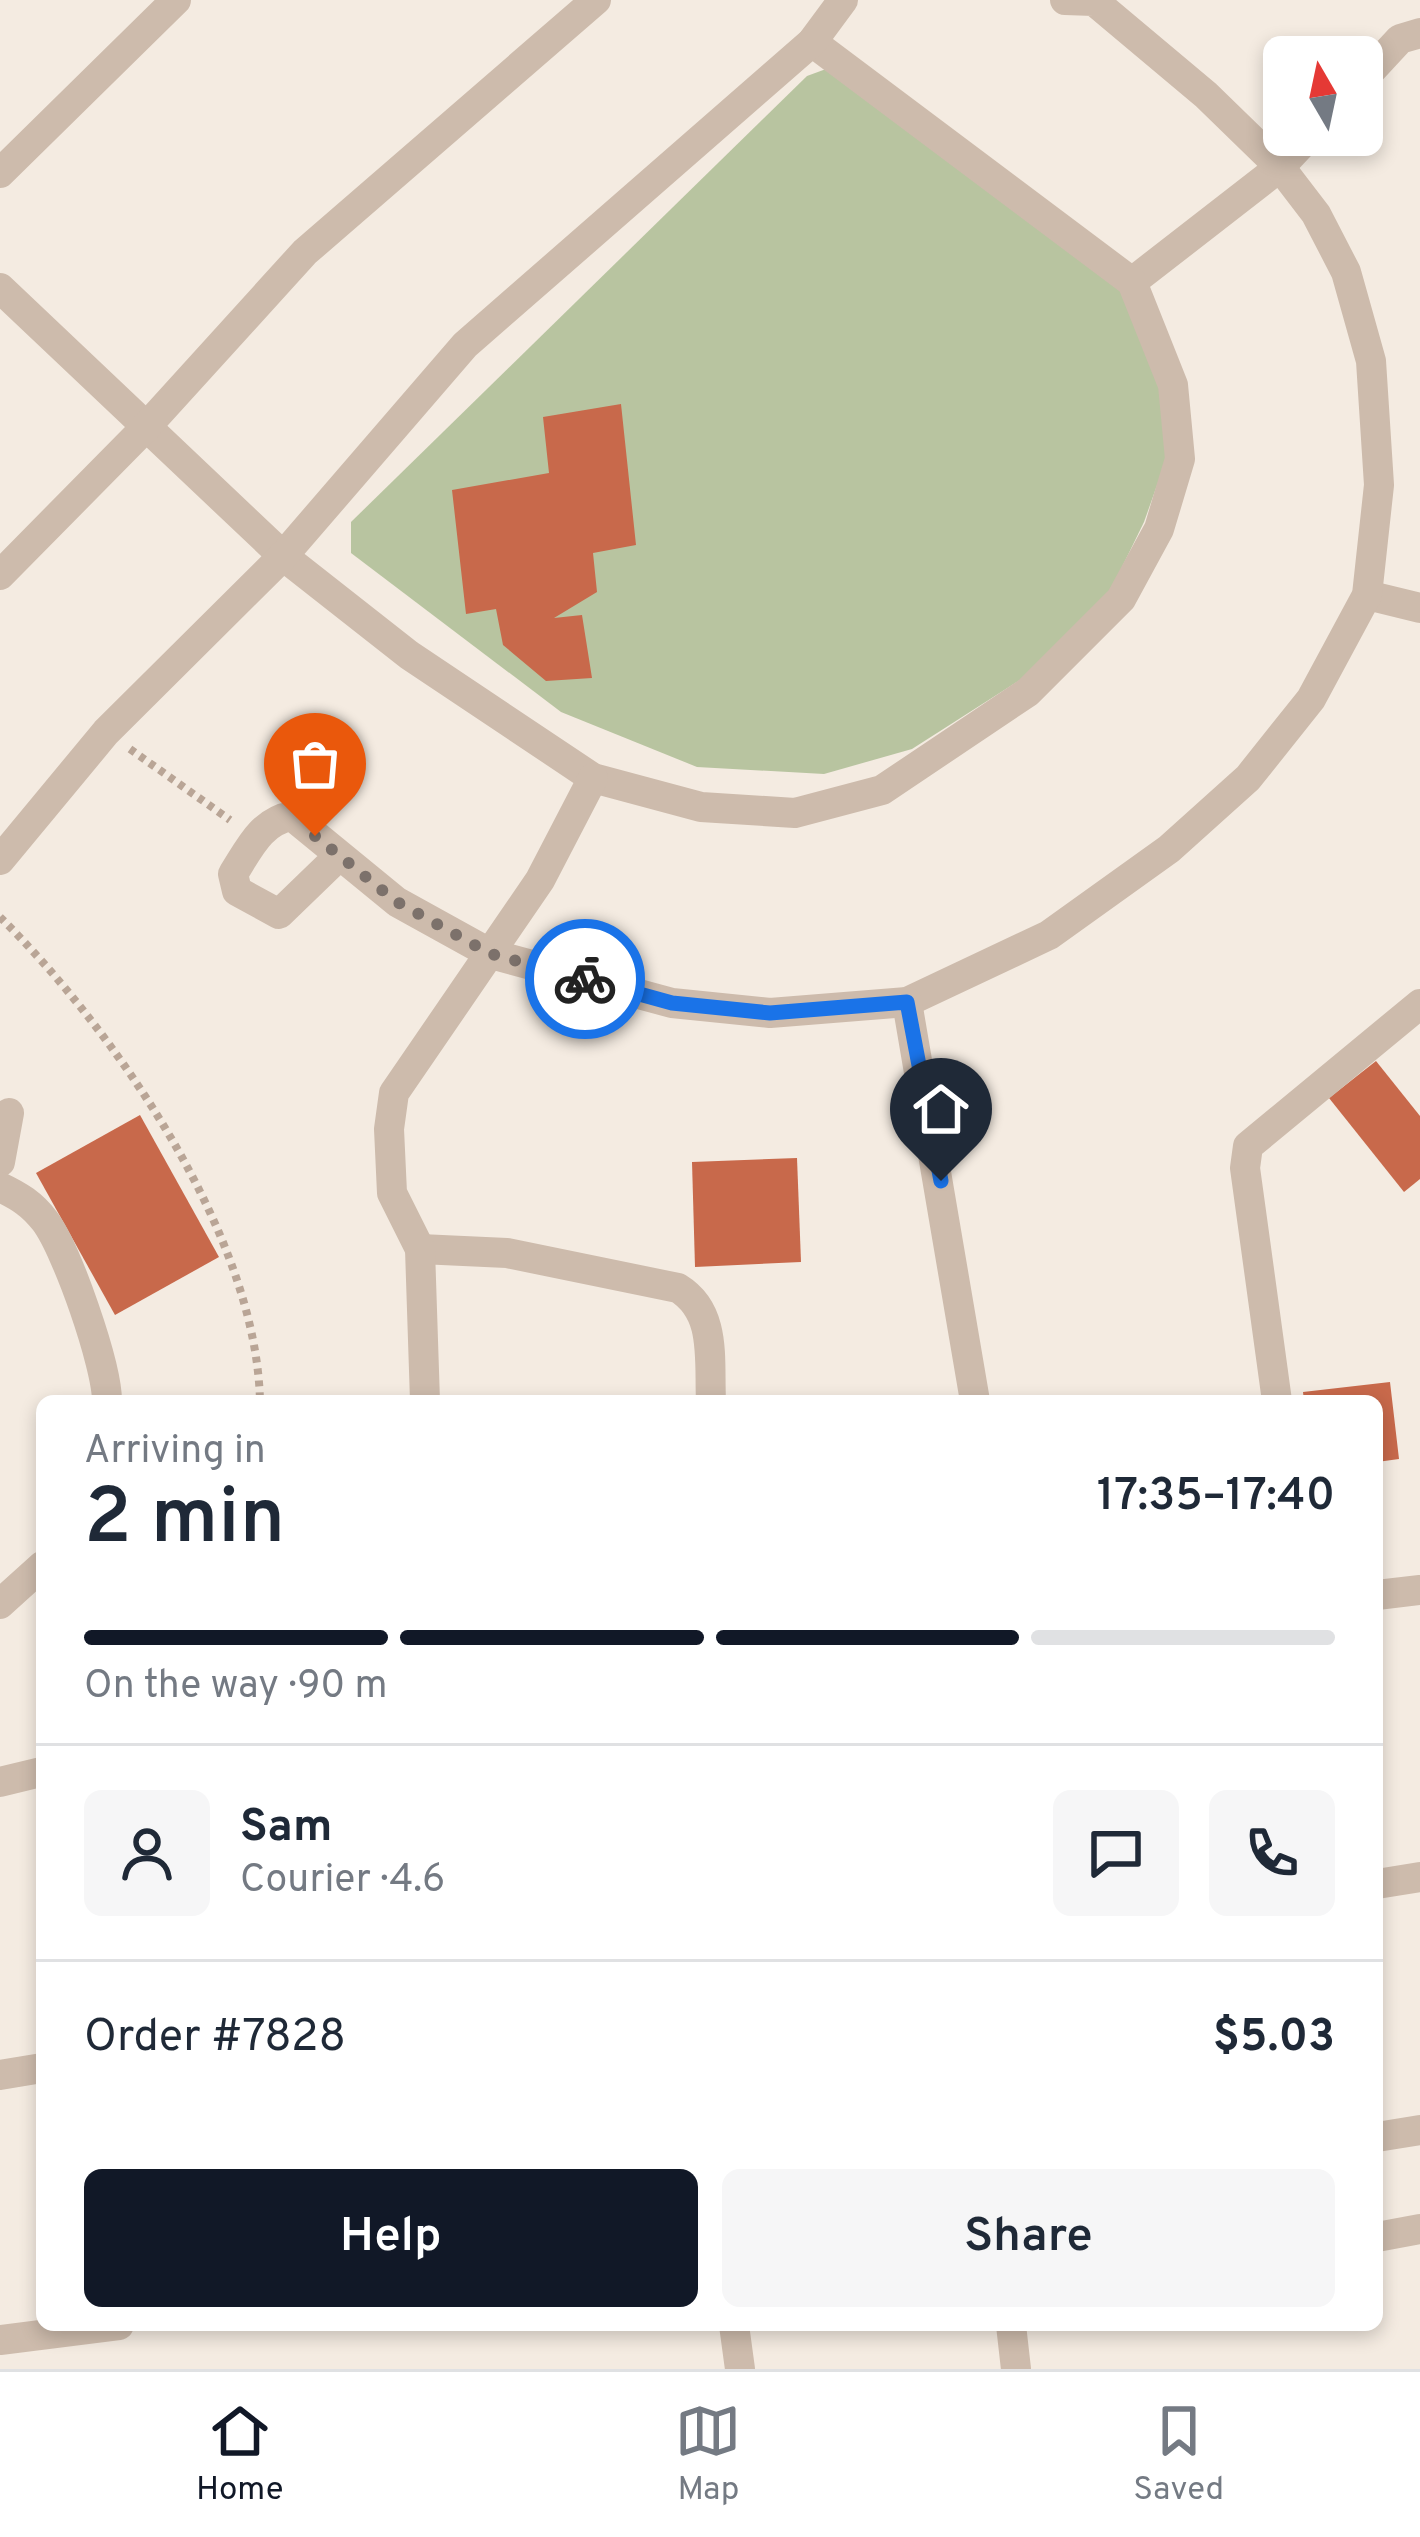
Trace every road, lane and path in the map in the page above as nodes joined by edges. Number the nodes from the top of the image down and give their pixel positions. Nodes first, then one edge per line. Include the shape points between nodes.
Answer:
1 (176, 0) edge
2 (596, 0) edge
3 (843, 0) edge
4 (1065, 0) edge
5 (1094, 1) edge
6 (1420, 33) edge
7 (812, 42) junction
8 (1383, 57) edge
9 (1290, 156) edge
10 (1280, 167) junction
11 (0, 172) edge
12 (1132, 282) junction
13 (0, 288) edge
14 (147, 426) junction
15 (283, 556) junction
16 (0, 575) edge
17 (1367, 595) junction
18 (1420, 608) edge
19 (106, 732) junction
20 (593, 778) junction
21 (256, 838) junction
22 (339, 856) junction
23 (0, 860) edge
24 (0, 917) edge
25 (491, 954) junction
26 (907, 1002) junction
27 (1420, 1004) edge
28 (9, 1112) dead end
29 (0, 1162) edge
30 (0, 1187) edge
31 (420, 1249) junction
32 (106, 1395) edge
33 (259, 1395) edge
34 (425, 1395) edge
35 (711, 1395) edge
36 (974, 1395) edge
37 (1276, 1395) edge
38 (36, 1571) edge
39 (1420, 1589) edge
40 (1383, 1594) edge
41 (0, 1604) edge
42 (36, 1776) edge
43 (0, 1782) edge
44 (1420, 1876) edge
45 (1383, 1884) edge
46 (36, 2069) edge
47 (0, 2074) edge
48 (1420, 2130) edge
49 (1383, 2136) edge
50 (1420, 2229) edge
51 (1383, 2235) edge
52 (71, 2331) edge
53 (735, 2331) edge
54 (1012, 2331) edge
55 (0, 2340) edge
56 (740, 2369) edge
57 (1016, 2369) edge

1 - 11 street
2 - 14 street via 305,252
3 - 7 street
4 - 5 street
5 - 10 street
6 - 8 street
7 - 12 street
7 - 15 street via 465,345
9 - 10 street
10 - 12 street
10 - 17 street via 1346,272 1371,362 1379,484
12 - 20 street via 1173,385 1180,459 1160,529 1120,599 1028,692 882,790 795,813 701,806
13 - 14 street
14 - 15 street
14 - 16 street
15 - 19 street
15 - 20 street via 409,655
17 - 18 street
17 - 26 street via 1311,699 1248,778 1169,849 1049,935
19 - 21 path
19 - 23 street
20 - 25 street
21 - 22 street via 273,819 292,816
21 - 22 street via 233,874 237,892 279,914
22 - 25 street via 397,902
24 - 33 path via 47,964 152,1106 230,1262 252,1325
25 - 26 street via 672,1003 770,1013
25 - 31 street via 394,1093 392,1193
26 - 36 street
27 - 37 street via 1248,1146
28 - 29 street
30 - 32 street via 23,1197 49,1225 100,1354
31 - 34 street
31 - 35 street via 507,1253 678,1288 706,1317
38 - 41 street
39 - 40 street
42 - 43 street
44 - 45 street
46 - 47 street
48 - 49 street
50 - 51 street
52 - 55 street
53 - 56 street
54 - 57 street

